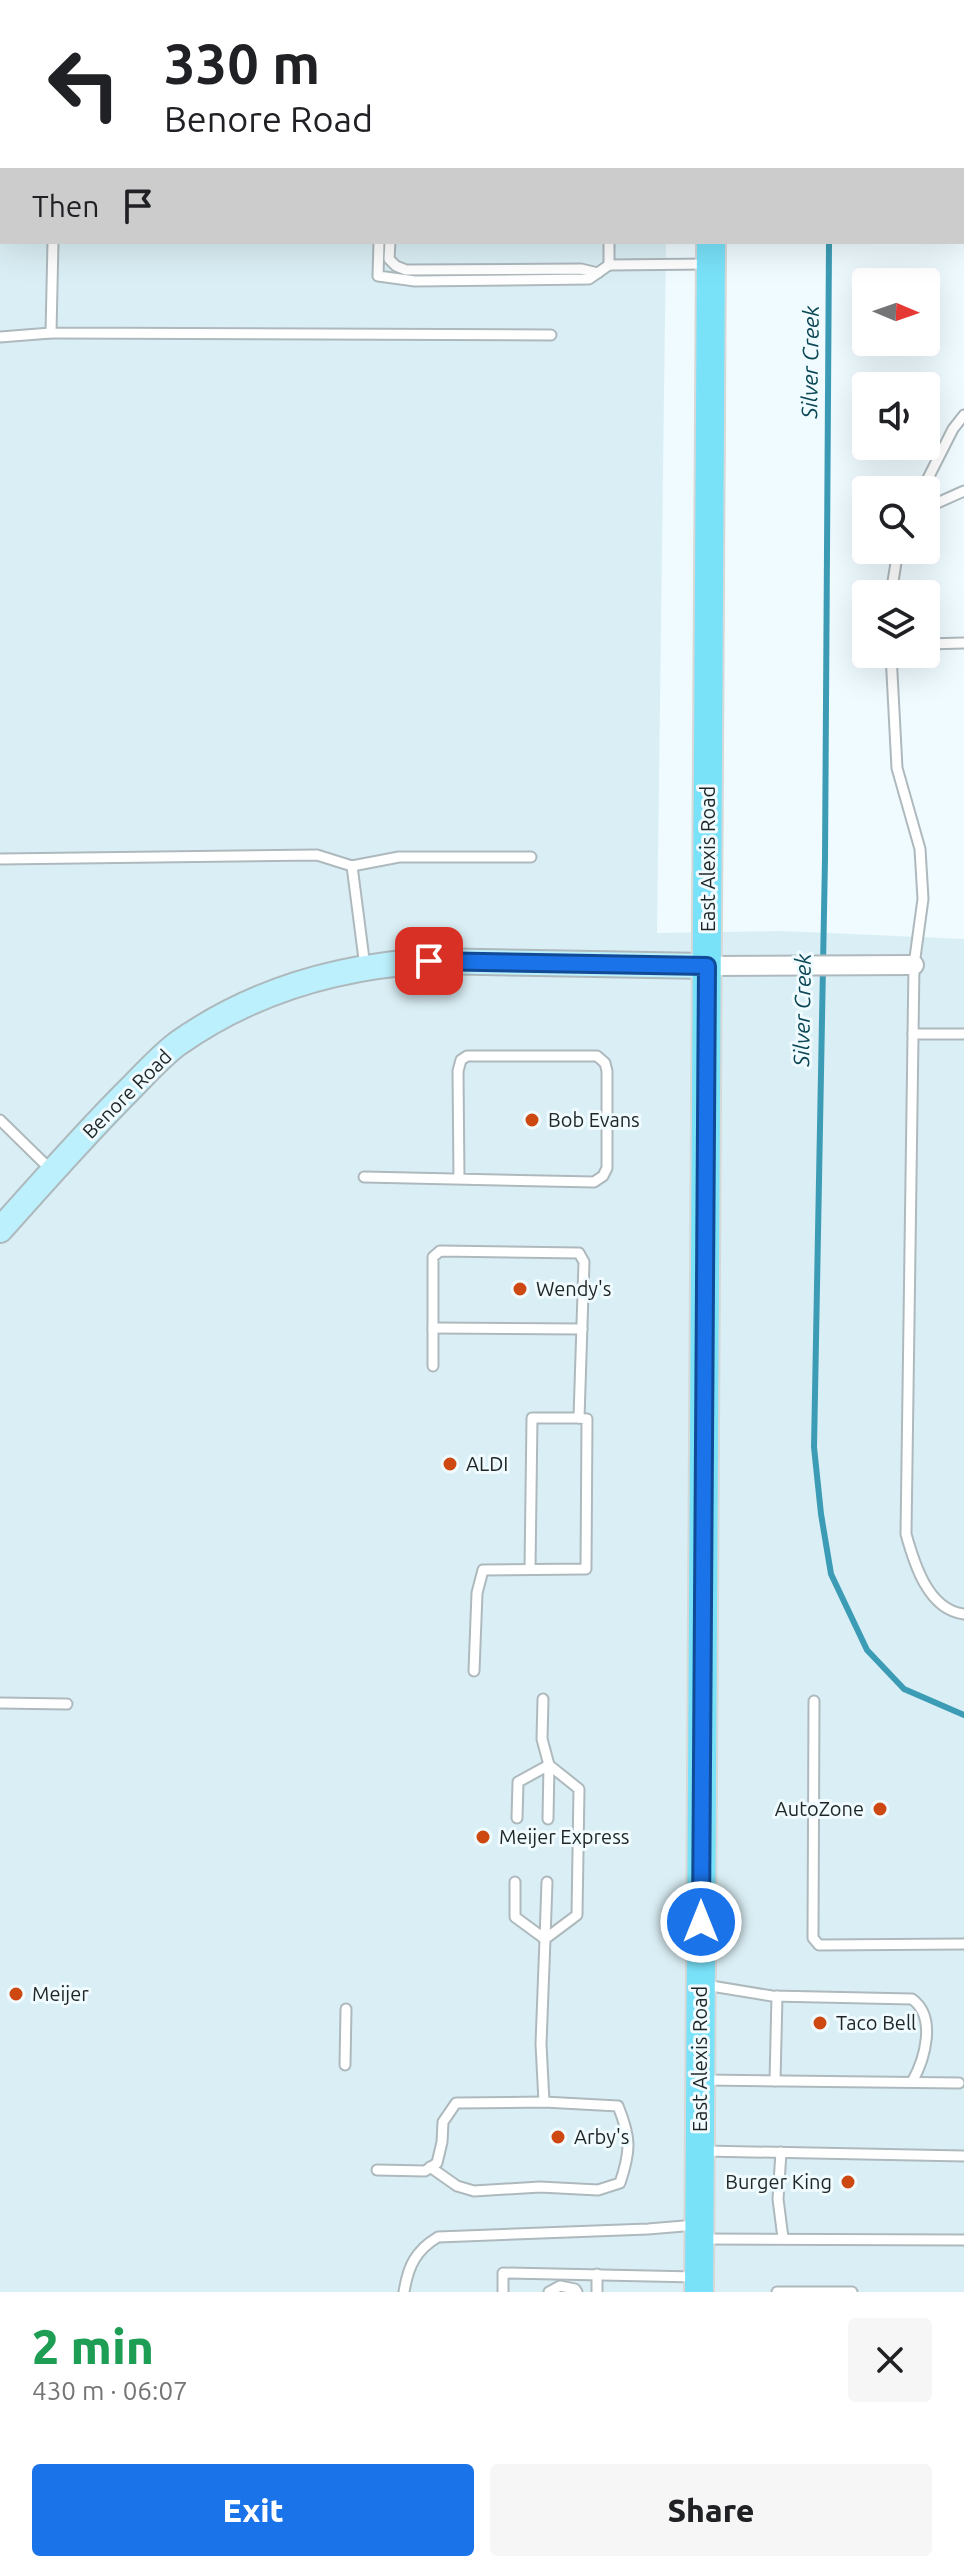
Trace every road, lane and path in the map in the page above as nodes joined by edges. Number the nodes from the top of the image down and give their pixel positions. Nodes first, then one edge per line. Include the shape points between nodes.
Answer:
1 (53, 244) edge
2 (379, 244) edge
3 (390, 244) edge
4 (609, 244) edge
5 (711, 253) edge
6 (609, 265) junction
7 (598, 273) junction
8 (51, 333) junction
9 (551, 335) dead end
10 (0, 337) edge
11 (964, 415) edge
12 (929, 476) edge
13 (964, 491) edge
14 (940, 502) edge
15 (964, 643) edge
16 (940, 644) edge
17 (892, 668) edge
18 (531, 857) dead end
19 (0, 859) edge
20 (352, 866) junction
21 (914, 965) junction
22 (707, 966) junction
23 (365, 967) junction
24 (913, 1034) junction
25 (964, 1034) edge
26 (0, 1120) edge
27 (53, 1171) junction
28 (364, 1177) dead end
29 (459, 1179) junction
30 (0, 1230) edge
31 (433, 1328) junction
32 (582, 1329) junction
33 (433, 1366) dead end
34 (579, 1418) junction
35 (530, 1569) junction
36 (964, 1614) edge
37 (474, 1671) dead end
38 (543, 1699) dead end
39 (814, 1701) dead end
40 (0, 1703) edge
41 (67, 1704) dead end
42 (549, 1765) junction
43 (517, 1818) dead end
44 (548, 1819) dead end
45 (515, 1882) dead end
46 (547, 1882) dead end
47 (545, 1939) junction
48 (964, 1944) edge
49 (701, 1984) junction
50 (777, 1996) junction
51 (346, 2009) dead end
52 (345, 2065) dead end
53 (700, 2080) junction
54 (775, 2081) junction
55 (912, 2082) junction
56 (959, 2083) dead end
57 (544, 2102) junction
58 (700, 2151) junction
59 (781, 2152) junction
60 (964, 2156) edge
61 (430, 2167) junction
62 (377, 2170) dead end
63 (699, 2232) junction
64 (783, 2238) junction
65 (964, 2240) edge
66 (597, 2274) junction
67 (699, 2284) edge
68 (404, 2292) edge
69 (503, 2292) edge
70 (549, 2292) edge
71 (577, 2292) edge
72 (597, 2292) edge
73 (777, 2292) edge
74 (852, 2292) edge

1 - 8 lane
2 - 7 lane via 378,276 415,281 589,279
3 - 7 lane via 389,259 406,270
4 - 6 lane
5 - 6 lane
5 - 22 main road, East Alexis Road
6 - 7 lane
8 - 9 lane
8 - 10 lane
11 - 12 lane
13 - 14 lane
15 - 16 lane
17 - 21 lane via 897,768 922,874
18 - 20 lane via 399,857
19 - 20 lane via 317,855
20 - 23 lane
21 - 22 street
21 - 24 lane
22 - 23 main road, Benore Road via 429,961
22 - 49 main road, East Alexis Road
23 - 27 main road, Benore Road via 301,982 259,999 178,1044
24 - 25 lane
24 - 36 lane via 906,1534 927,1588 944,1607
26 - 27 lane
27 - 30 main road, Benore Road
28 - 29 lane
29 - 29 lane via 594,1182 603,1176 605,1063 597,1056 461,1060
31 - 32 lane
31 - 32 lane via 433,1257 440,1251 579,1253 584,1262
31 - 33 lane
32 - 34 lane
34 - 35 lane via 532,1418
34 - 35 lane via 587,1419 586,1569
35 - 37 lane via 483,1570
38 - 42 lane via 542,1739
39 - 48 lane via 813,1938 819,1945
40 - 41 lane
42 - 43 lane via 518,1782
42 - 44 lane
42 - 47 lane via 579,1789 577,1915
45 - 47 lane via 515,1917
46 - 47 lane
47 - 57 lane
49 - 50 lane
49 - 53 main road, East Alexis Road
50 - 54 lane
50 - 55 lane via 912,1999 926,2017 926,2052
51 - 52 lane
53 - 54 lane
53 - 58 main road, East Alexis Road
54 - 55 lane
55 - 56 lane
57 - 61 lane via 456,2103 443,2122 437,2163
57 - 61 lane via 618,2106 628,2131 629,2155 620,2183 598,2190 474,2191
58 - 59 lane
58 - 63 main road, East Alexis Road
59 - 60 lane
59 - 64 lane via 778,2199
61 - 62 lane via 413,2172
63 - 64 lane
63 - 67 main road, East Alexis Road
63 - 68 lane via 438,2237 415,2256
64 - 65 lane
66 - 67 lane
66 - 69 lane via 503,2273
66 - 72 lane
70 - 71 lane via 560,2286
73 - 74 lane

